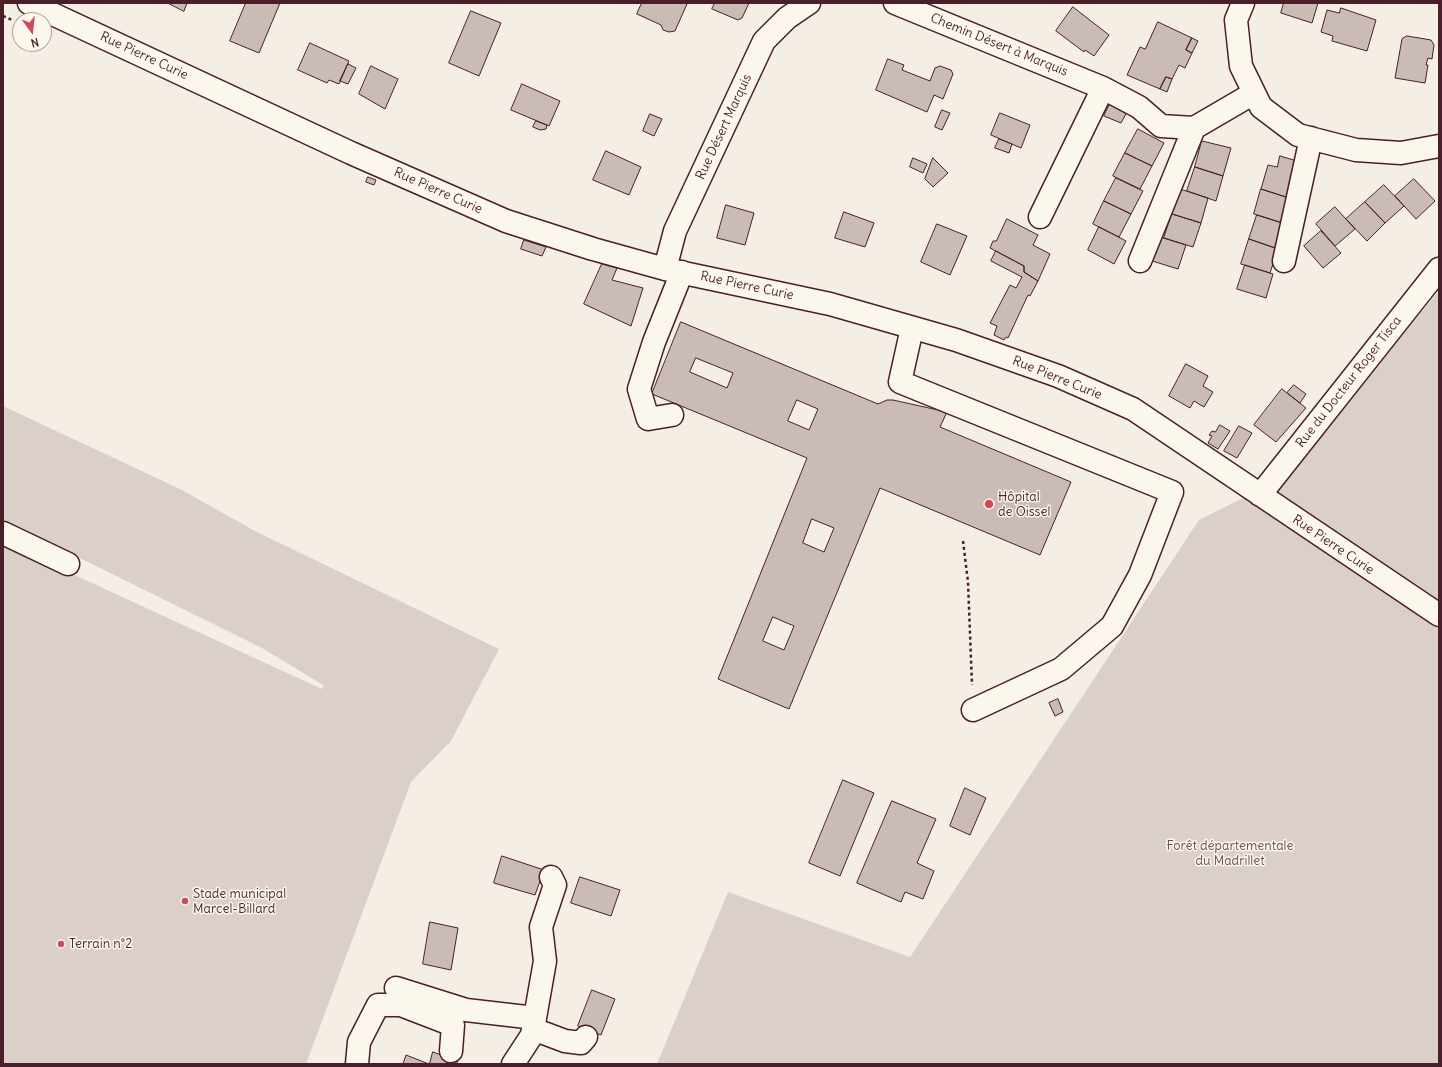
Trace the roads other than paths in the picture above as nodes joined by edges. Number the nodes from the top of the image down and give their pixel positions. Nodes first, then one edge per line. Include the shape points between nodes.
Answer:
1 (29, 3) edge
2 (809, 3) edge
3 (895, 3) edge
4 (1242, 3) edge
5 (1103, 88) junction
6 (1254, 93) junction
7 (1194, 128) junction
8 (1311, 138) junction
9 (1439, 146) edge
10 (1040, 217) dead end
11 (1140, 261) dead end
12 (1284, 261) dead end
13 (1439, 269) edge
14 (674, 271) junction
15 (912, 328) junction
16 (672, 415) dead end
17 (1260, 495) junction
18 (3, 534) edge
19 (68, 564) dead end
20 (1439, 615) edge
21 (973, 710) road end
22 (551, 877) dead end
23 (396, 988) dead end
24 (534, 1024) junction
25 (586, 1037) dead end
26 (451, 1051) dead end
27 (357, 1064) edge
28 (513, 1064) edge

1 - 14 street, Rue Pierre Curie via 351,153 506,220 592,249
2 - 14 street, Rue Désert Marquis via 787,18 764,41 675,231
3 - 5 street, Chemin Désert à Marquis
4 - 6 street via 1236,20 1241,66
5 - 7 street, Chemin Désert à Marquis via 1139,106 1160,126
5 - 10 street
6 - 7 street
6 - 8 street via 1261,107 1298,135
7 - 11 street
8 - 9 street via 1356,150 1401,154
8 - 12 street
13 - 17 street, Rue du Docteur Roger Tisca
14 - 15 street, Rue Pierre Curie via 830,304
14 - 16 street, Rue Désert Marquis via 639,389 648,419
15 - 17 street, Rue Pierre Curie via 956,340 1058,376 1133,409
15 - 21 street via 900,382 1172,492 1140,575 1112,626 1061,669
17 - 20 street, Rue Pierre Curie
18 - 19 street
22 - 24 street via 555,885 542,927 545,961
23 - 24 street via 466,1010
24 - 25 street via 565,1041 581,1044
24 - 28 street via 532,1035
26 - 27 street via 453,1025 401,1005 378,1005 359,1042

